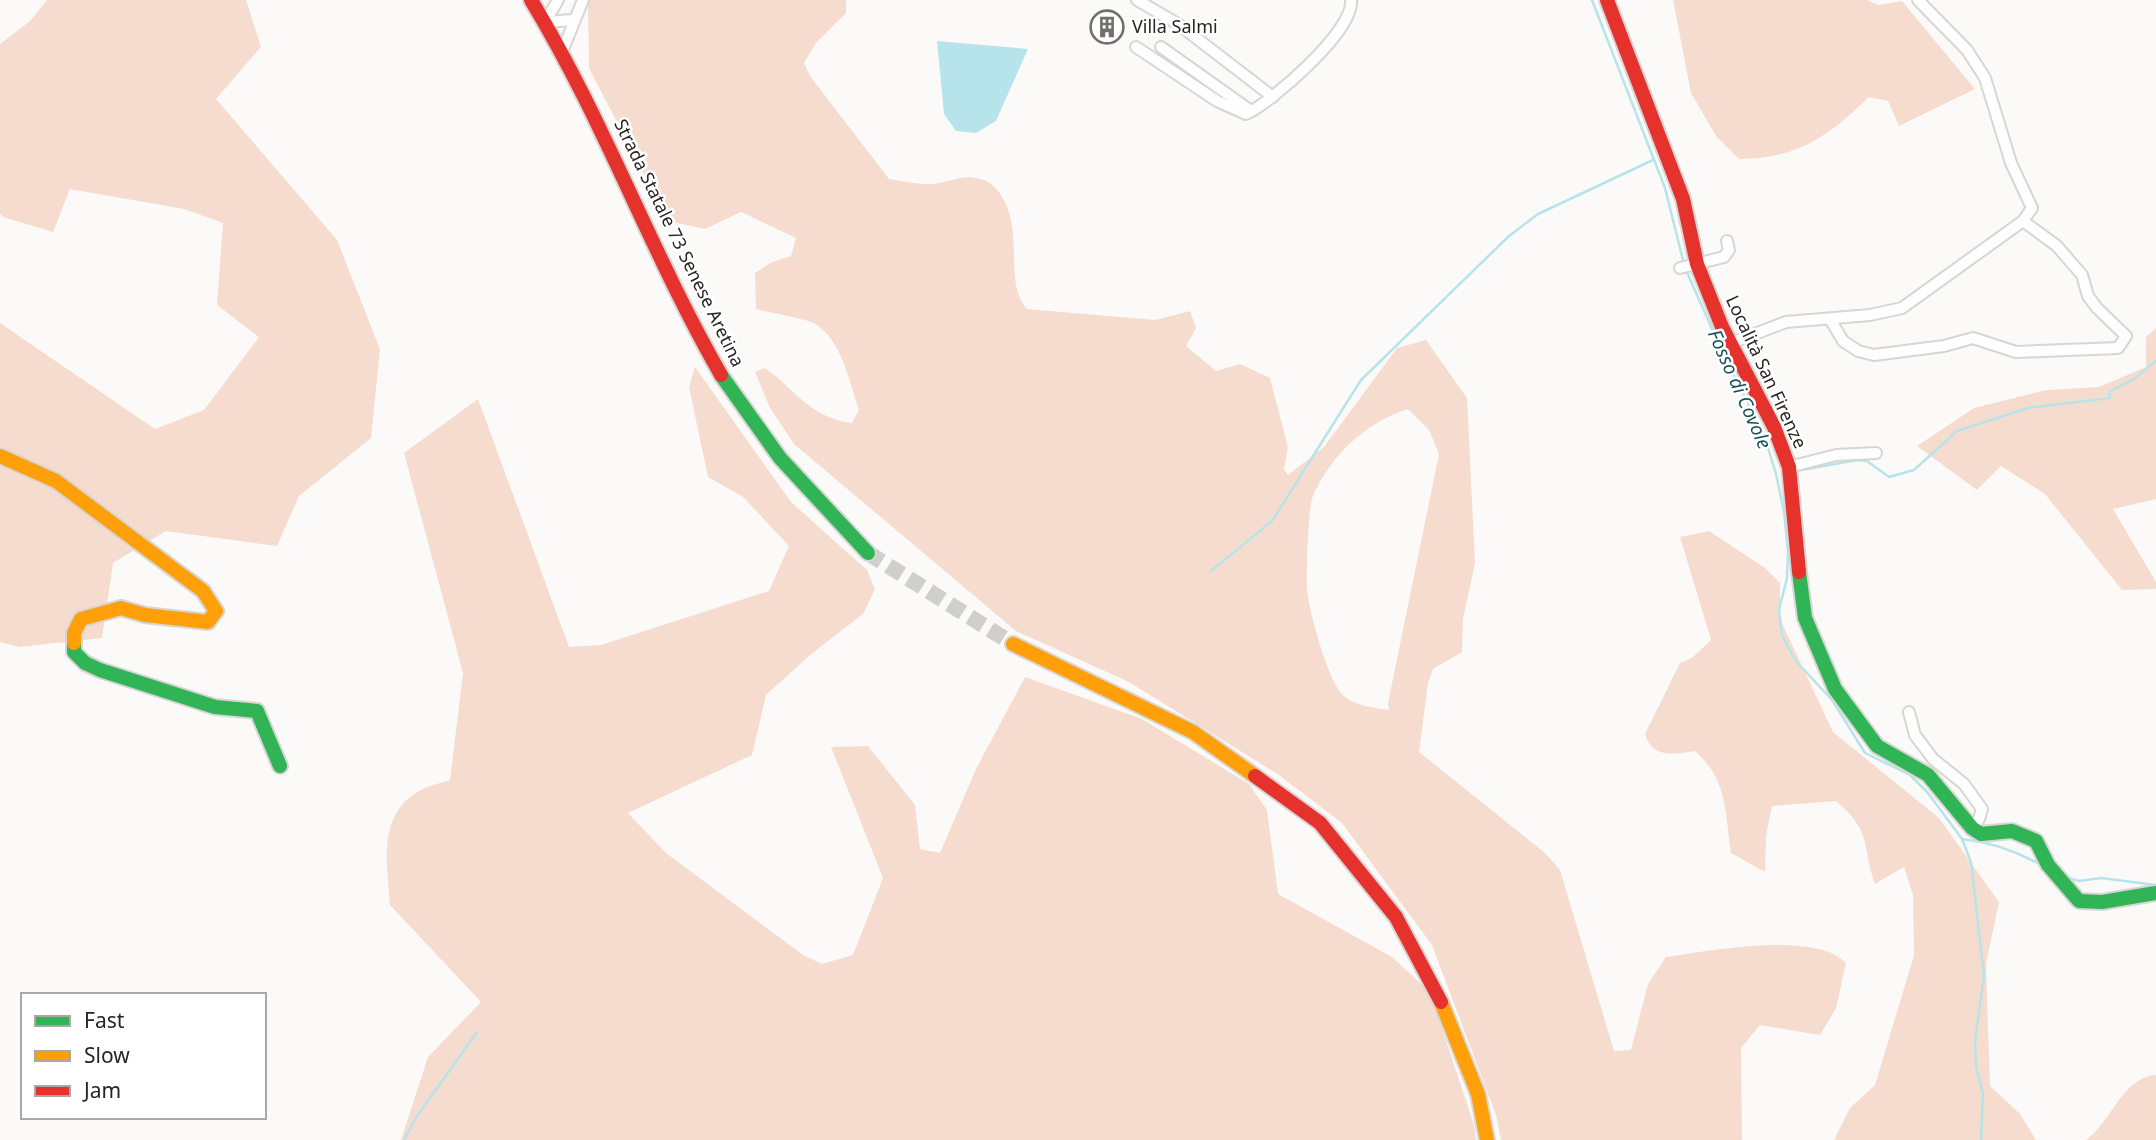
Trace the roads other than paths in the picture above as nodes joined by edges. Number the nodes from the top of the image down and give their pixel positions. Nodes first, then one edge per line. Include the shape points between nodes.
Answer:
1 (530, 0) edge
2 (538, 0) edge
3 (583, 0) edge
4 (1137, 0) edge
5 (1351, 0) edge
6 (1607, 0) edge
7 (1918, 0) edge
8 (557, 1) edge
9 (573, 20) junction
10 (545, 22) junction
11 (1136, 47) dead end
12 (1161, 47) dead end
13 (562, 52) junction
14 (1273, 97) junction
15 (1251, 111) junction
16 (2023, 221) junction
17 (1727, 241) dead end
18 (1689, 266) junction
19 (1830, 319) junction
20 (1731, 343) junction
21 (1876, 453) dead end
22 (0, 456) edge
23 (1789, 467) junction
24 (868, 553) tunnel mouth
25 (1013, 644) tunnel mouth
26 (1909, 712) dead end
27 (280, 766) dead end
28 (1972, 828) junction
29 (2156, 893) edge
30 (1487, 1140) edge

1 - 10 street, Strada Statale 73 Senese Aretina
2 - 8 street
3 - 9 street
4 - 14 street via 1178,24
5 - 14 street via 1352,9 1343,24
6 - 18 street, Località San Firenze via 1683,199
7 - 16 street via 1966,50 1985,78 2011,163 2032,208
8 - 10 street
9 - 10 street
9 - 13 street
10 - 13 street, Strada Statale 73 Senese Aretina
11 - 15 street via 1217,101 1246,114
12 - 15 street
13 - 24 street, Strada Statale 73 Senese Aretina via 707,351 758,433 814,500
14 - 15 street
16 - 19 street via 1902,308
16 - 19 street via 2057,246 2082,275 2088,296 2126,336 2118,348 2016,352 1973,338 1874,355 1843,341
17 - 18 street via 1729,250 1724,257
18 - 20 street, Località San Firenze
19 - 20 street via 1786,322
20 - 23 street, Località San Firenze
21 - 23 street via 1836,455
22 - 27 street via 56,481 203,591 216,611 208,622 121,608 99,613 80,619 74,652 100,670 215,707 257,711
23 - 28 street, Località San Firenze via 1805,618 1835,689 1877,746 1928,775
25 - 30 street via 1193,732 1320,823 1402,929 1446,1012 1478,1094
26 - 28 street via 1915,735 1933,759 1964,784 1982,809
28 - 29 street via 1981,834 2012,831 2036,841 2056,876 2079,901

